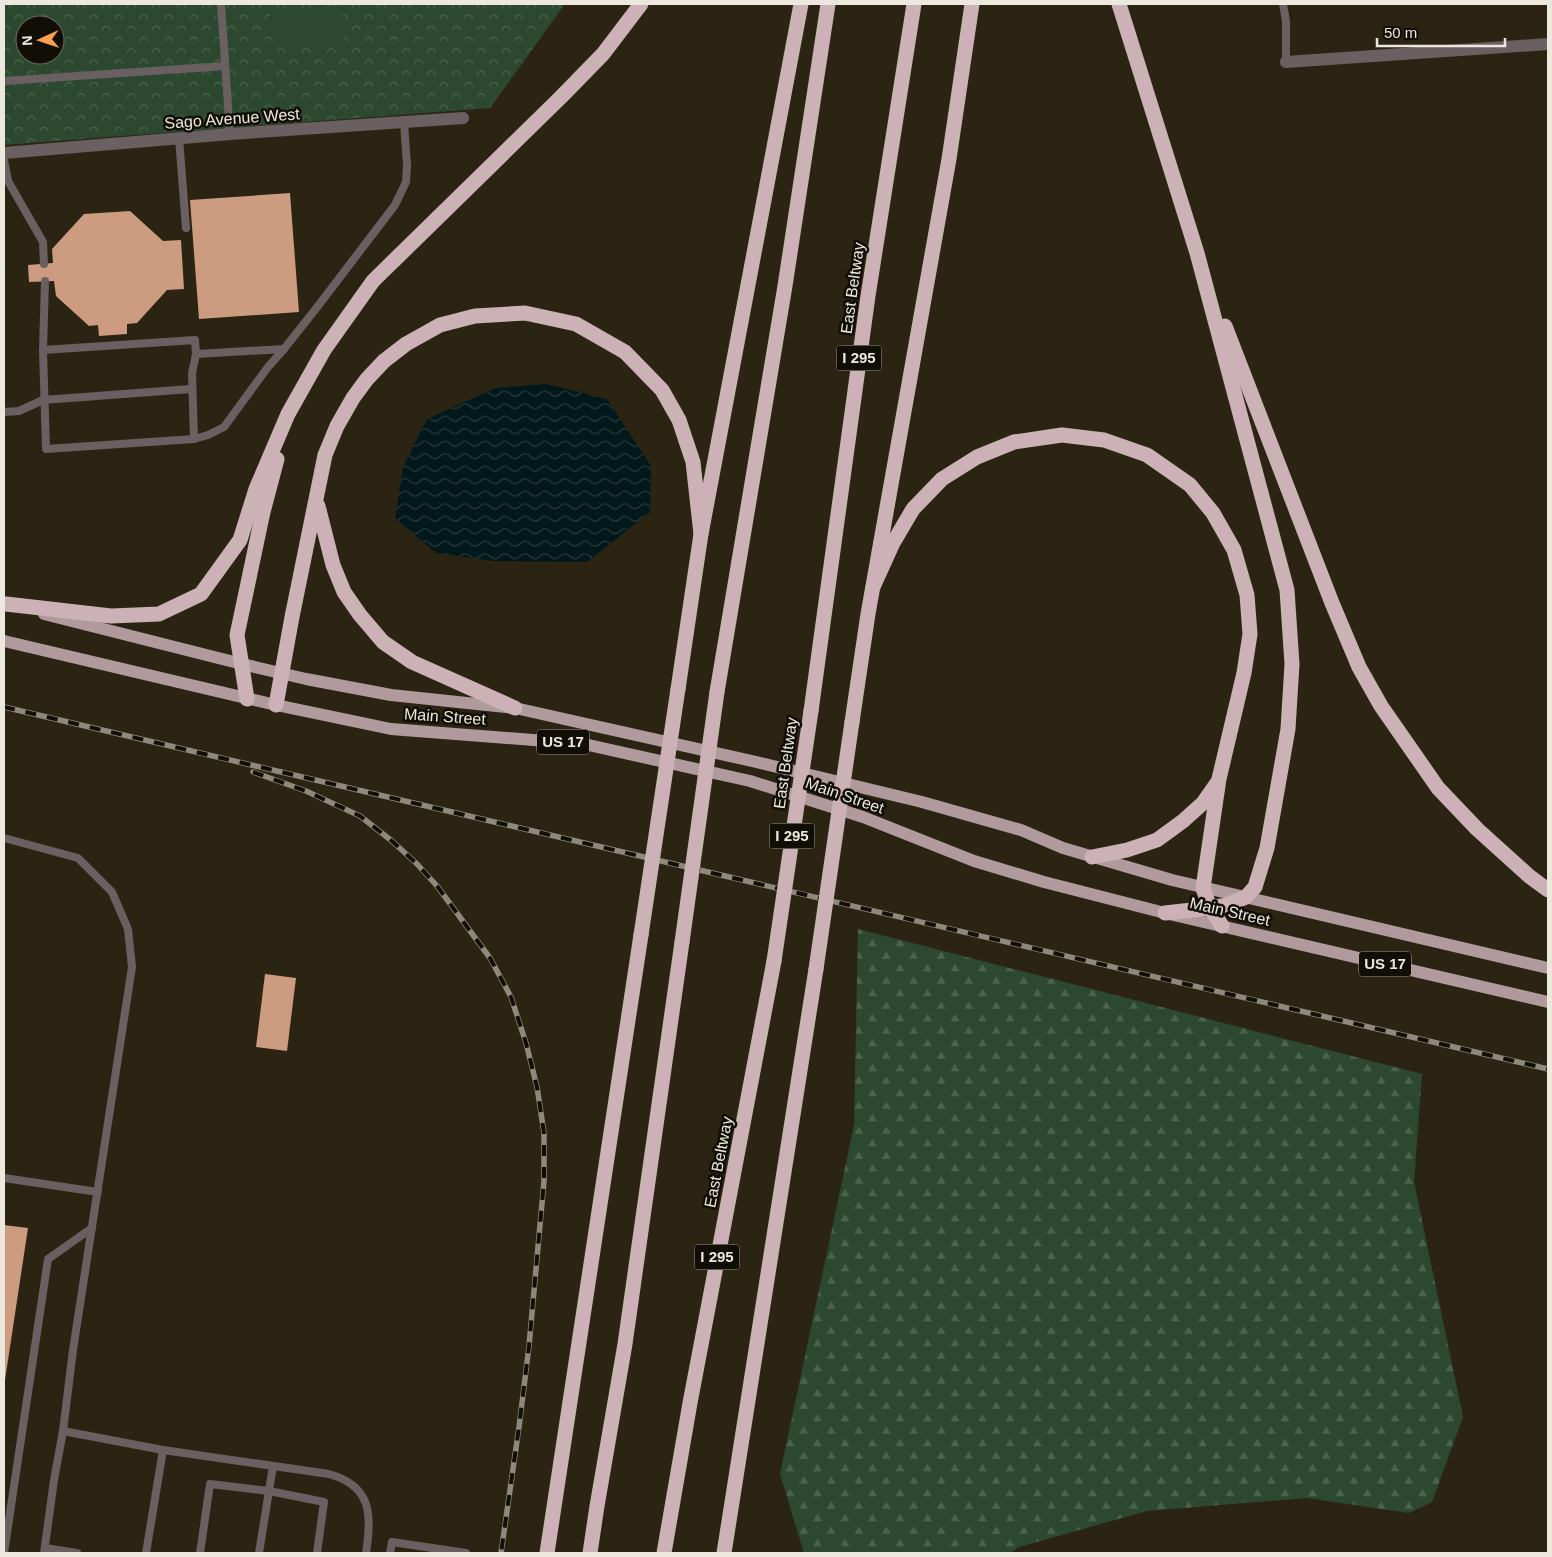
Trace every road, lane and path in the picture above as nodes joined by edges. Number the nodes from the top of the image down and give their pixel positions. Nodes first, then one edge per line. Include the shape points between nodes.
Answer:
1 (221, 4) edge
2 (640, 4) edge
3 (801, 4) edge
4 (828, 4) edge
5 (914, 4) edge
6 (972, 4) edge
7 (1119, 4) edge
8 (1283, 4) edge
9 (1548, 44) edge
10 (1286, 62) joint
11 (225, 66) junction
12 (4, 81) edge
13 (463, 118) dead end
14 (404, 122) junction
15 (230, 134) junction
16 (179, 138) junction
17 (4, 153) edge
18 (4, 160) edge
19 (186, 228) dead end
20 (1197, 253) junction
21 (44, 264) dead end
22 (45, 281) dead end
23 (284, 349) junction
24 (43, 350) junction
25 (196, 354) junction
26 (192, 389) junction
27 (43, 400) junction
28 (4, 412) edge
29 (288, 414) junction
30 (194, 439) junction
31 (317, 501) junction
32 (701, 534) junction
33 (873, 587) junction
34 (5, 604) edge
35 (4, 641) edge
36 (242, 664) junction
37 (282, 673) junction
38 (248, 699) junction
39 (276, 705) junction
40 (514, 708) junction
41 (1219, 780) junction
42 (4, 838) edge
43 (1092, 857) junction
44 (1203, 888) junction
45 (1548, 890) edge
46 (1246, 897) junction
47 (1210, 908) junction
48 (1165, 913) junction
49 (1222, 926) junction
50 (1548, 968) edge
51 (1548, 1002) edge
52 (4, 1178) edge
53 (98, 1192) junction
54 (92, 1228) junction
55 (63, 1431) junction
56 (163, 1450) junction
57 (273, 1466) junction
58 (268, 1491) junction
59 (44, 1551) edge
60 (4, 1553) edge
61 (77, 1553) edge
62 (146, 1553) edge
63 (200, 1553) edge
64 (259, 1553) edge
65 (317, 1553) edge
66 (366, 1553) edge
67 (390, 1553) edge
68 (466, 1553) edge
69 (546, 1553) edge
70 (590, 1553) edge
71 (664, 1553) edge
72 (724, 1553) edge

1 - 11 lane
2 - 29 highway via 603,54 373,281 324,350
3 - 32 highway
4 - 70 highway, bridge via 717,692 625,1344
5 - 71 highway, East Beltway / I 295, bridge via 868,296 774,961
6 - 33 highway via 949,159
7 - 20 highway
8 - 10 lane
9 - 10 street
11 - 12 lane
11 - 15 lane
13 - 14 street, Sago Avenue West
14 - 15 street, Sago Avenue West
14 - 23 lane via 406,182 395,205
15 - 16 street, Sago Avenue West
16 - 17 street, Sago Avenue West
16 - 19 lane
18 - 21 lane via 8,181 43,242
20 - 45 highway via 1359,667 1381,706 1438,788 1477,830
20 - 46 highway via 1287,590 1292,664 1288,729 1266,848 1255,887
22 - 24 lane
23 - 25 lane
23 - 30 lane via 224,426
24 - 25 lane via 194,340
24 - 27 lane
25 - 26 lane
26 - 27 lane
26 - 30 lane
27 - 28 lane via 19,411
27 - 30 lane via 46,449
29 - 34 highway via 256,489 240,540 201,594 159,614 111,616
29 - 36 highway via 240,617 237,635
31 - 32 highway via 325,456 337,426 366,379 384,361 440,325 476,316 525,313 576,324 625,352 662,390 678,420 693,462
31 - 37 highway
31 - 40 highway via 332,565 344,592 383,642 412,662
32 - 69 highway, bridge
33 - 41 highway via 913,509 942,479 977,456 1014,442 1062,435 1104,440 1147,456 1190,485 1213,513 1234,550 1247,595 1250,634 1244,674
33 - 72 highway, bridge
34 - 36 main road, Main Street / US 17
35 - 38 main road, Main Street / US 17
36 - 37 main road, Main Street / US 17
36 - 38 highway
37 - 39 highway
37 - 40 main road, Main Street / US 17 via 391,695
38 - 39 main road, Main Street / US 17
39 - 48 main road, Main Street / US 17 via 391,728 584,744 750,781 863,817 974,860
40 - 43 main road, Main Street / US 17 via 922,802 1021,830
41 - 43 highway via 1203,803 1157,840
41 - 44 highway
42 - 53 lane via 78,858 112,892 128,929 132,967
43 - 44 main road, Main Street / US 17
44 - 46 main road, Main Street / US 17
44 - 47 highway
46 - 47 highway
46 - 50 main road, Main Street / US 17
47 - 48 highway
47 - 49 highway
48 - 49 main road, Main Street / US 17
49 - 51 main road, Main Street / US 17
52 - 53 lane
53 - 54 lane
54 - 55 lane
54 - 60 lane via 48,1259
55 - 56 lane
55 - 59 lane
56 - 57 lane
56 - 62 lane
57 - 58 lane
57 - 66 lane via 329,1474 343,1478 358,1489 367,1504 370,1528
58 - 63 lane via 210,1484
58 - 64 lane
58 - 65 lane via 324,1502
59 - 61 lane
67 - 68 lane via 392,1542

